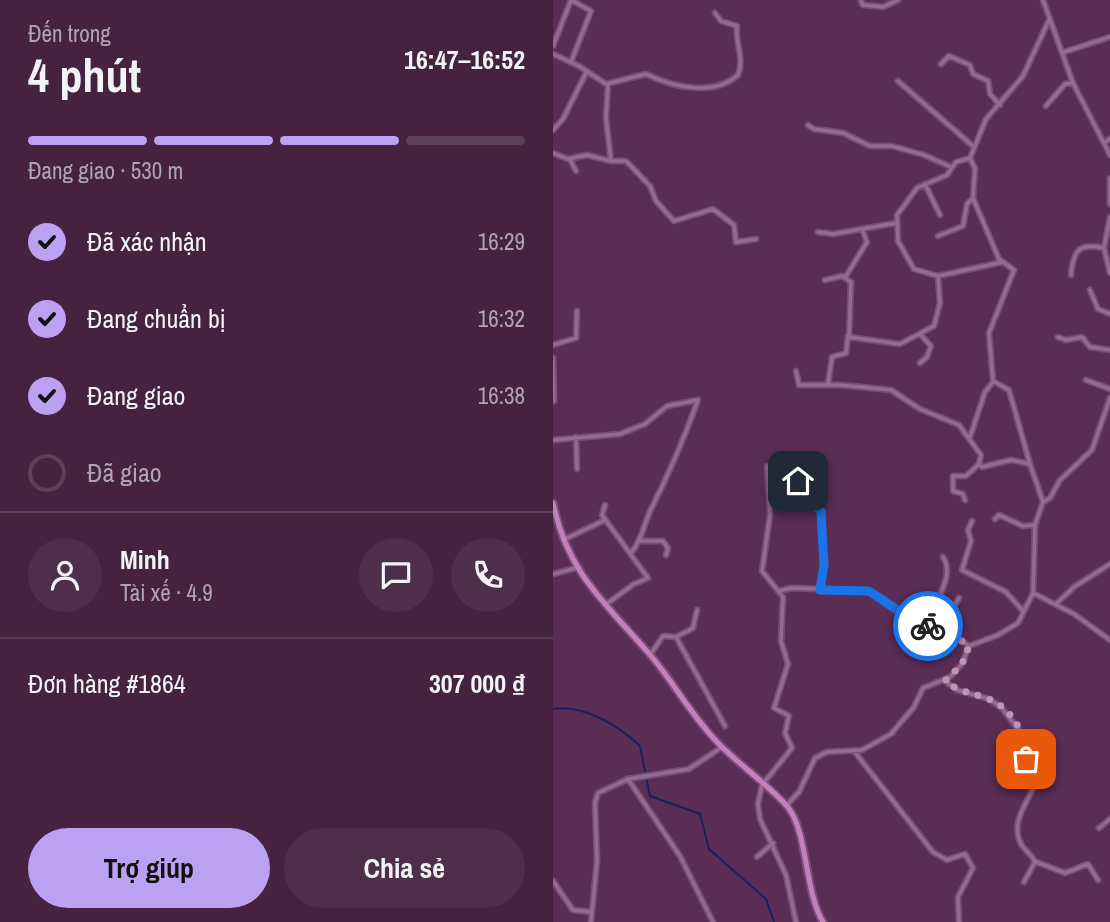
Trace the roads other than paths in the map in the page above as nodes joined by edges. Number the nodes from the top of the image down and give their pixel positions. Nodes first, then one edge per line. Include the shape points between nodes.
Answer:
1 (572, 0) edge
2 (898, 0) edge
3 (1043, 0) edge
4 (861, 1) edge
5 (715, 13) dead end
6 (1050, 18) junction
7 (1110, 37) edge
8 (553, 46) edge
9 (1063, 52) junction
10 (553, 54) edge
11 (571, 62) junction
12 (941, 64) dead end
13 (587, 71) junction
14 (898, 81) dead end
15 (1073, 83) junction
16 (608, 84) junction
17 (1000, 105) junction
18 (1046, 106) dead end
19 (808, 125) dead end
20 (553, 130) edge
21 (1110, 139) edge
22 (1104, 143) junction
23 (974, 147) junction
24 (553, 153) edge
25 (1110, 155) edge
26 (970, 158) junction
27 (570, 159) junction
28 (611, 161) junction
29 (951, 167) junction
30 (576, 171) dead end
31 (1110, 178) edge
32 (925, 184) junction
33 (973, 198) junction
34 (1110, 204) edge
35 (940, 215) dead end
36 (1110, 217) edge
37 (896, 223) junction
38 (862, 229) junction
39 (818, 232) dead end
40 (938, 236) dead end
41 (756, 239) dead end
42 (1104, 248) junction
43 (1003, 262) junction
44 (1110, 273) edge
45 (938, 275) junction
46 (1071, 275) dead end
47 (845, 277) junction
48 (825, 280) dead end
49 (1090, 290) dead end
50 (577, 311) dead end
51 (1110, 314) edge
52 (920, 334) junction
53 (849, 337) junction
54 (1058, 337) dead end
55 (553, 345) edge
56 (1110, 350) edge
57 (553, 358) edge
58 (920, 363) dead end
59 (796, 371) dead end
60 (1086, 380) dead end
61 (993, 382) junction
62 (828, 384) junction
63 (1110, 389) edge
64 (1110, 398) edge
65 (554, 401) edge
66 (1108, 419) edge
67 (576, 436) junction
68 (970, 437) junction
69 (553, 440) edge
70 (979, 464) junction
71 (1030, 464) junction
72 (767, 466) dead end
73 (577, 469) dead end
74 (797, 472) dead end
75 (965, 500) dead end
76 (1043, 502) junction
77 (553, 503) edge
78 (605, 505) dead end
79 (995, 519) dead end
80 (605, 520) junction
81 (972, 521) dead end
82 (1035, 525) junction
83 (563, 540) junction
84 (639, 541) junction
85 (631, 553) junction
86 (666, 555) dead end
87 (943, 557) dead end
88 (1110, 564) edge
89 (576, 568) junction
90 (553, 574) edge
91 (820, 590) junction
92 (780, 591) junction
93 (1033, 593) junction
94 (959, 598) dead end
95 (1056, 604) junction
96 (605, 605) junction
97 (697, 610) dead end
98 (1023, 611) junction
99 (930, 626) junction
100 (942, 628) junction
101 (676, 637) junction
102 (1110, 639) edge
103 (969, 646) junction
104 (650, 655) junction
105 (945, 681) junction
106 (725, 726) dead end
107 (722, 747) junction
108 (854, 751) junction
109 (628, 779) junction
110 (762, 785) junction
111 (786, 806) junction
112 (1110, 819) edge
113 (1099, 828) dead end
114 (773, 843) junction
115 (757, 856) dead end
116 (1034, 861) junction
117 (1098, 880) dead end
118 (553, 881) edge
119 (1024, 882) dead end
120 (591, 912) junction
121 (591, 922) edge
122 (713, 922) edge
123 (796, 922) edge
124 (823, 922) edge
125 (959, 922) edge

1 - 8 street
1 - 11 street via 590,11
2 - 4 street via 880,7
3 - 6 street
5 - 16 street via 721,21 737,27 735,39 742,62 733,80 709,89 646,74
6 - 9 street
6 - 17 street via 1023,76
7 - 9 street
9 - 15 street
10 - 11 street
11 - 13 street
12 - 17 street via 949,56 970,65 973,74 988,81 990,94
13 - 16 street
13 - 20 street
14 - 23 street
15 - 18 street via 1065,84
15 - 22 street
16 - 28 street via 606,123
17 - 23 street via 986,119
19 - 29 street via 843,133 870,146 892,146 924,155
21 - 22 street
22 - 25 street
23 - 26 street
24 - 27 street
26 - 29 street
26 - 33 street via 975,169
27 - 28 street via 587,155
27 - 30 street
28 - 41 street via 626,161 673,221 713,209 734,225 736,242
29 - 32 street via 947,176
31 - 34 street
32 - 35 street
32 - 37 street via 907,200
33 - 40 street via 967,204 963,226
33 - 43 street
36 - 42 street
37 - 38 street
37 - 45 street via 898,241 914,270
38 - 39 street
38 - 47 street via 867,242
42 - 44 street
42 - 46 street via 1080,248
43 - 45 street
43 - 61 street via 1014,270 989,333
45 - 52 street via 937,320
47 - 48 street
47 - 53 street via 852,284
49 - 51 street via 1098,309
50 - 55 street via 576,338
52 - 53 street via 900,344
52 - 58 street via 931,346
53 - 62 street via 846,353 832,357
54 - 56 street via 1082,337 1090,347
57 - 65 street
59 - 62 street via 799,385
60 - 63 street
61 - 68 street via 985,392
61 - 71 street via 1009,390
62 - 68 street via 891,390 920,409 955,423
64 - 66 street
66 - 76 street via 1092,450
67 - 69 street
67 - 73 street
67 - 84 street via 626,432 667,406 698,400 690,429 682,438
68 - 70 street via 981,455
70 - 71 street via 987,468 1011,460
70 - 75 street via 966,476 953,477 953,491 963,494
71 - 76 street
72 - 92 street via 770,515 762,570
74 - 91 street via 799,483 821,512 824,565
76 - 82 street
77 - 83 street
78 - 80 street via 600,512
79 - 82 street via 999,515 1023,526
80 - 83 street
80 - 85 street
81 - 98 street via 962,571 1006,592
82 - 93 street
83 - 89 street
84 - 85 street
84 - 86 street via 663,541 669,549
85 - 96 street via 647,579
87 - 99 street via 947,563 944,590
88 - 95 street
89 - 90 street
89 - 96 street
91 - 92 street
91 - 99 street via 869,591 918,624
92 - 110 street via 781,643 788,662 774,708 789,716 785,733 792,748
93 - 95 street
93 - 98 street
94 - 100 street
95 - 102 street
96 - 104 street
97 - 101 street via 693,628
98 - 103 street via 1014,626
99 - 100 street
100 - 103 street
101 - 104 street via 663,636
101 - 106 street
103 - 105 street via 962,664
104 - 107 street via 698,723
105 - 108 street via 923,688 891,734
105 - 116 street via 957,690 997,703 1026,739 1026,759 1039,772 1022,807 1020,839
107 - 109 street via 689,769
107 - 110 street
108 - 111 street via 827,752 815,758 799,792
108 - 125 street via 933,852 947,860 965,854 973,868 958,897
109 - 120 street via 605,787 597,797
109 - 122 street via 680,856
110 - 111 street
110 - 114 street via 759,817
111 - 124 street via 798,832
112 - 113 street
114 - 115 street
114 - 123 street via 786,875
116 - 117 street via 1065,873 1087,864
116 - 119 street
118 - 120 street via 573,910
120 - 121 street

